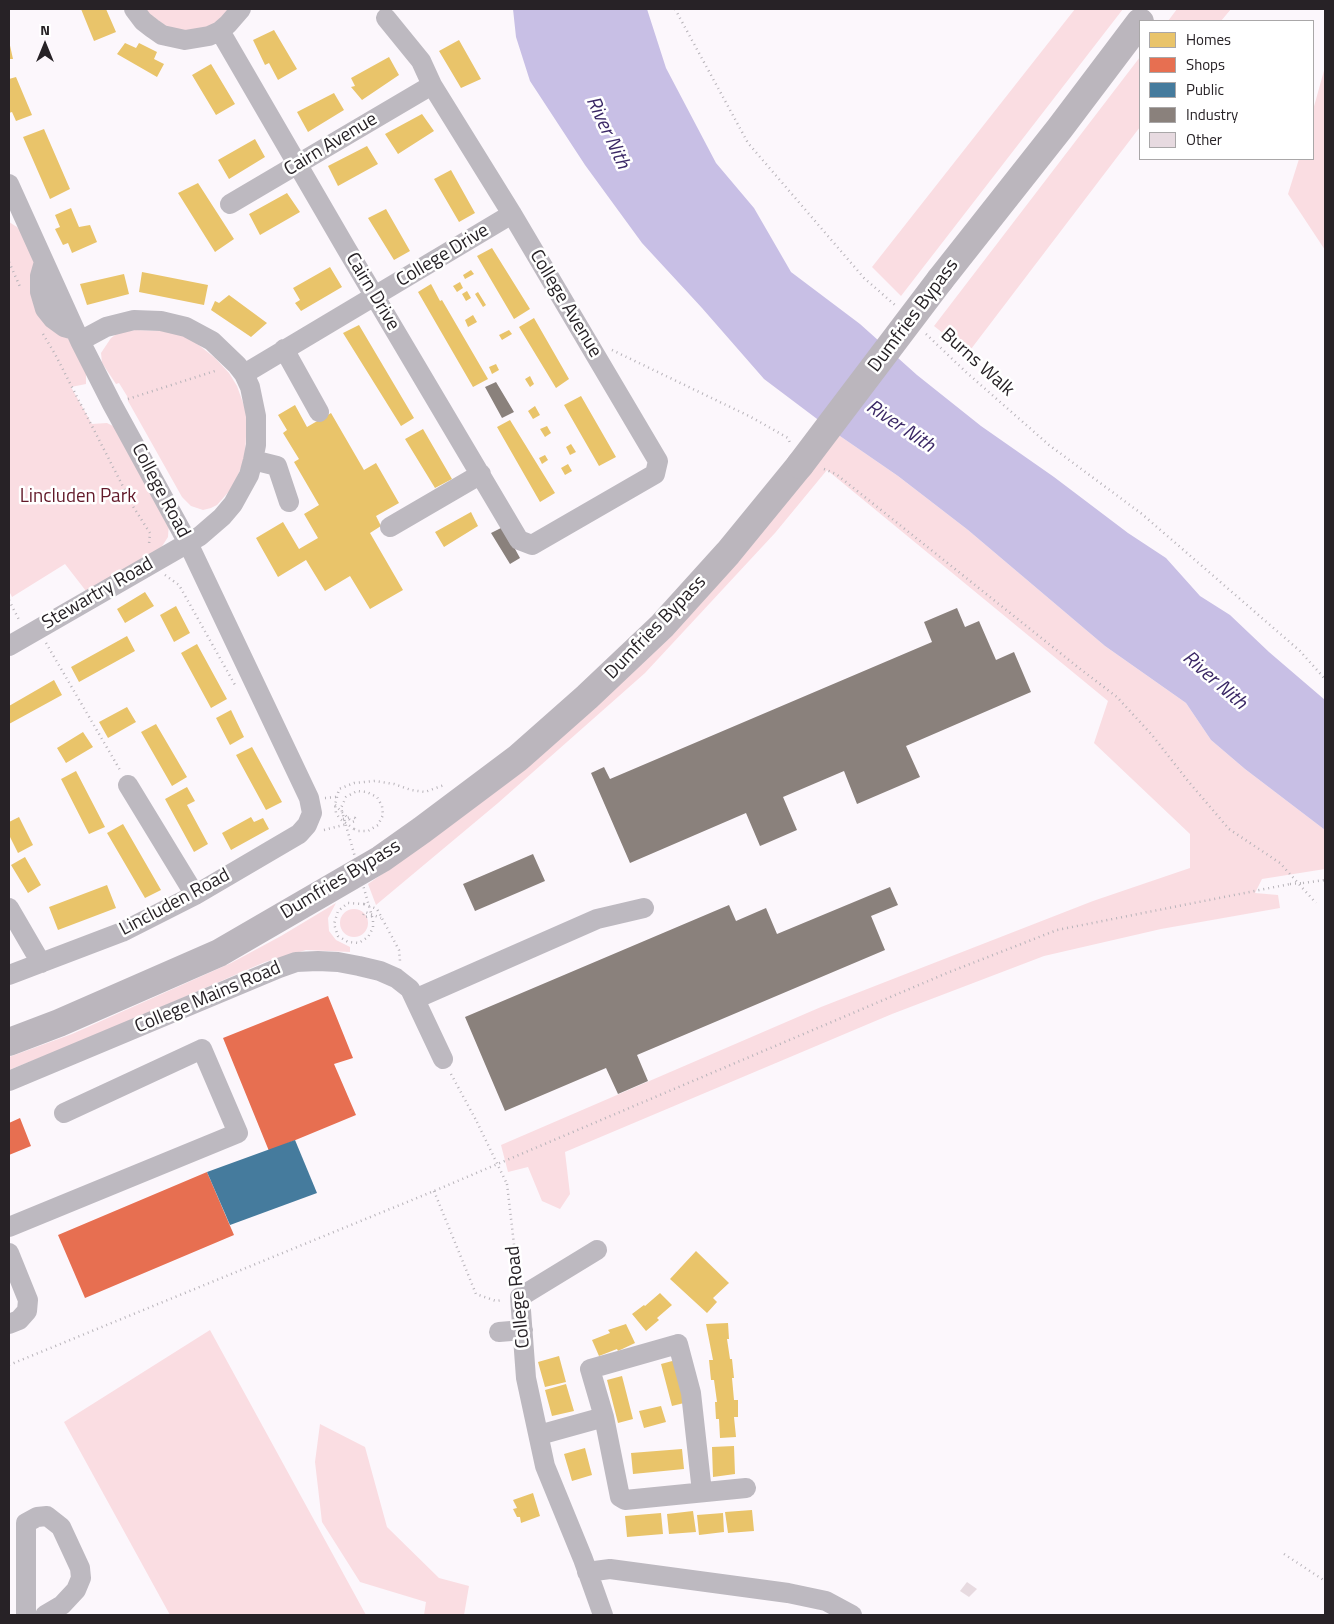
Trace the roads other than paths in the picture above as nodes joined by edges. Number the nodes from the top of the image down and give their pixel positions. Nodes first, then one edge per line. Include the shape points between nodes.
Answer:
1 (134, 9) edge
2 (241, 9) edge
3 (1150, 9) edge
4 (386, 18) dead end
5 (1142, 20) edge
6 (1139, 25) edge
7 (220, 31) junction
8 (432, 85) junction
9 (298, 165) junction
10 (11, 197) edge
11 (230, 204) dead end
12 (512, 214) junction
13 (374, 297) junction
14 (78, 335) junction
15 (284, 350) junction
16 (240, 369) junction
17 (319, 412) dead end
18 (253, 460) junction
19 (481, 474) junction
20 (289, 502) dead end
21 (390, 527) dead end
22 (188, 543) junction
23 (532, 545) joint
24 (9, 646) edge
25 (128, 784) road end
26 (309, 798) joint
27 (195, 895) junction
28 (9, 908) edge
29 (644, 908) dead end
30 (42, 963) junction
31 (9, 975) edge
32 (412, 994) junction
33 (9, 1042) edge
34 (443, 1059) road end
35 (9, 1081) edge
36 (64, 1114) dead end
37 (9, 1227) edge
38 (597, 1250) dead end
39 (9, 1253) edge
40 (9, 1324) edge
41 (522, 1330) junction
42 (499, 1332) dead end
43 (604, 1417) junction
44 (539, 1435) junction
45 (746, 1488) dead end
46 (702, 1492) junction
47 (587, 1572) junction
48 (26, 1615) edge
49 (45, 1615) edge
50 (603, 1615) edge
51 (852, 1615) edge

1 - 7 street via 152,28 174,38 197,39
2 - 7 street
3 - 5 highway, Dumfries Bypass
4 - 8 street, College Avenue via 421,61
6 - 33 highway, Dumfries Bypass, bridge via 728,553 662,626 588,697 518,758 381,859 219,953
7 - 9 street, Cairn Drive
8 - 9 street, Cairn Avenue
8 - 12 street, College Avenue
9 - 11 street, Cairn Avenue
9 - 13 street, Cairn Drive
10 - 14 street, College Road
12 - 13 street, College Drive
12 - 23 street, College Avenue via 658,461 656,474
13 - 15 street, College Drive
13 - 19 street, Cairn Drive
14 - 16 street via 134,320 161,321 186,327 212,341
14 - 22 street, College Road
15 - 16 street, College Drive
15 - 17 street
16 - 18 street via 252,394 256,416
18 - 20 street via 277,466
18 - 22 street via 233,504 210,528
19 - 21 street
19 - 23 street, Cairn Drive via 519,540
22 - 24 street, Stewartry Road
22 - 26 street, College Road
25 - 27 street
26 - 27 street, Lincluden Road via 312,813 303,830
27 - 30 street, Lincluden Road via 122,932
28 - 30 street
29 - 32 street via 597,919
30 - 31 street, Lincluden Road
32 - 34 street
32 - 35 street, College Mains Road via 396,978 380,971 325,961 296,962
36 - 37 street via 202,1049 238,1133
38 - 41 street, College Road via 520,1297
39 - 40 street via 28,1300 26,1311 19,1320
41 - 42 street
41 - 44 street, College Road via 519,1374
43 - 44 street
43 - 46 street via 620,1497 624,1500
43 - 46 street via 590,1369 678,1344 691,1392
44 - 47 street, College Road via 545,1466
45 - 46 street
47 - 50 street, College Road
47 - 51 street via 610,1569 788,1592 826,1601
48 - 49 street via 26,1523 47,1516 61,1527 80,1568 81,1578 76,1590 62,1605

